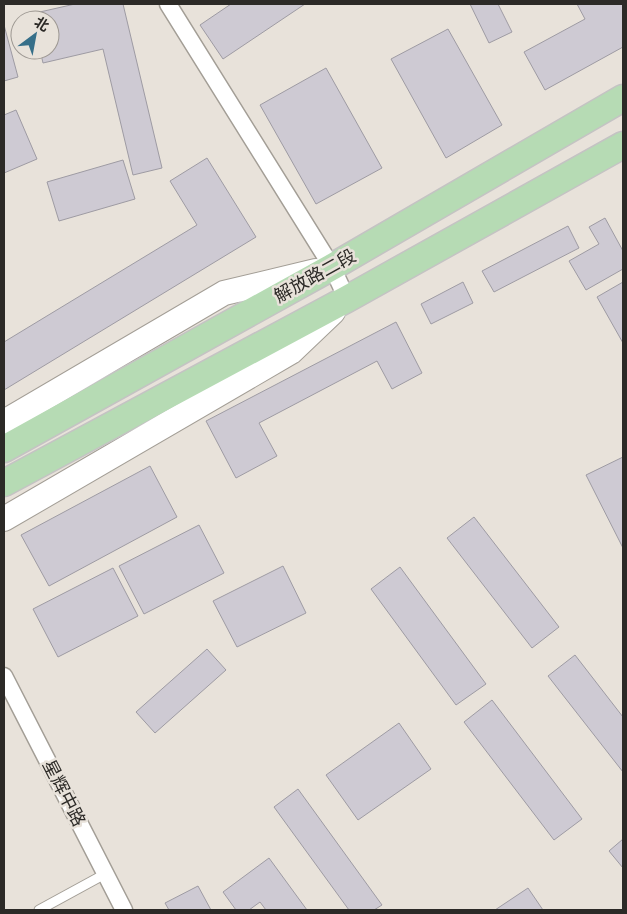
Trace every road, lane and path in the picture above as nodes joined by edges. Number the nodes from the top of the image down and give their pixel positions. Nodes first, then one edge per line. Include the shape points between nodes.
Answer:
1 (168, 4) edge
2 (623, 98) edge
3 (623, 145) edge
4 (332, 267) junction
5 (347, 299) junction
6 (4, 422) edge
7 (4, 449) edge
8 (4, 483) edge
9 (4, 519) edge
10 (4, 676) edge
11 (105, 874) junction
12 (38, 910) edge
13 (124, 910) edge

1 - 4 street
2 - 4 main road, 解放路二段
3 - 5 main road, 解放路二段
4 - 5 street
4 - 6 street via 224,293
4 - 7 main road, 解放路二段
5 - 8 main road, 解放路二段
5 - 9 street via 291,352
10 - 11 street, 星辉中路
11 - 12 lane
11 - 13 street, 星辉中路

